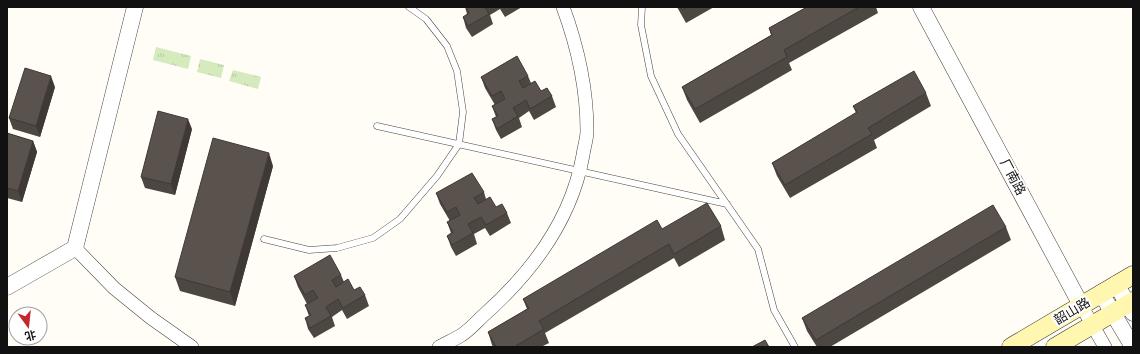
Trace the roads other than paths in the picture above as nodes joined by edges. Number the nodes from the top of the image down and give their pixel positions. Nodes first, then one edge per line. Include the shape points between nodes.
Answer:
1 (135, 7) edge
2 (410, 7) edge
3 (563, 7) edge
4 (642, 7) edge
5 (921, 7) edge
6 (376, 126) dead end
7 (459, 144) junction
8 (580, 171) junction
9 (727, 204) junction
10 (264, 239) dead end
11 (75, 248) junction
12 (1133, 275) edge
13 (7, 287) edge
14 (1109, 288) junction
15 (1081, 305) junction
16 (1127, 308) edge
17 (1092, 325) junction
18 (456, 343) edge
19 (192, 347) edge
20 (439, 347) edge
21 (795, 347) edge
22 (1011, 347) edge
23 (1055, 347) edge
24 (1105, 347) edge
25 (1133, 347) edge

1 - 11 street
2 - 7 lane via 426,19 447,46 457,71 464,112
3 - 8 street via 582,76 587,132
4 - 9 lane via 641,25 652,76 678,134
5 - 15 street, 厂南路
6 - 7 lane
7 - 8 lane
7 - 10 lane via 437,176 400,218 373,238 337,248 309,250
8 - 9 lane
8 - 18 street via 565,214 545,247 521,278
9 - 21 lane via 758,249 774,310
11 - 13 street
11 - 19 street via 114,288
12 - 14 main road, 韶山路
14 - 15 main road, 韶山路
14 - 16 street
15 - 17 street, 厂南路
15 - 22 main road, 韶山路
16 - 17 main road, 韶山路
16 - 25 street
17 - 23 main road, 韶山路
17 - 24 street, 厂南路
18 - 20 street

